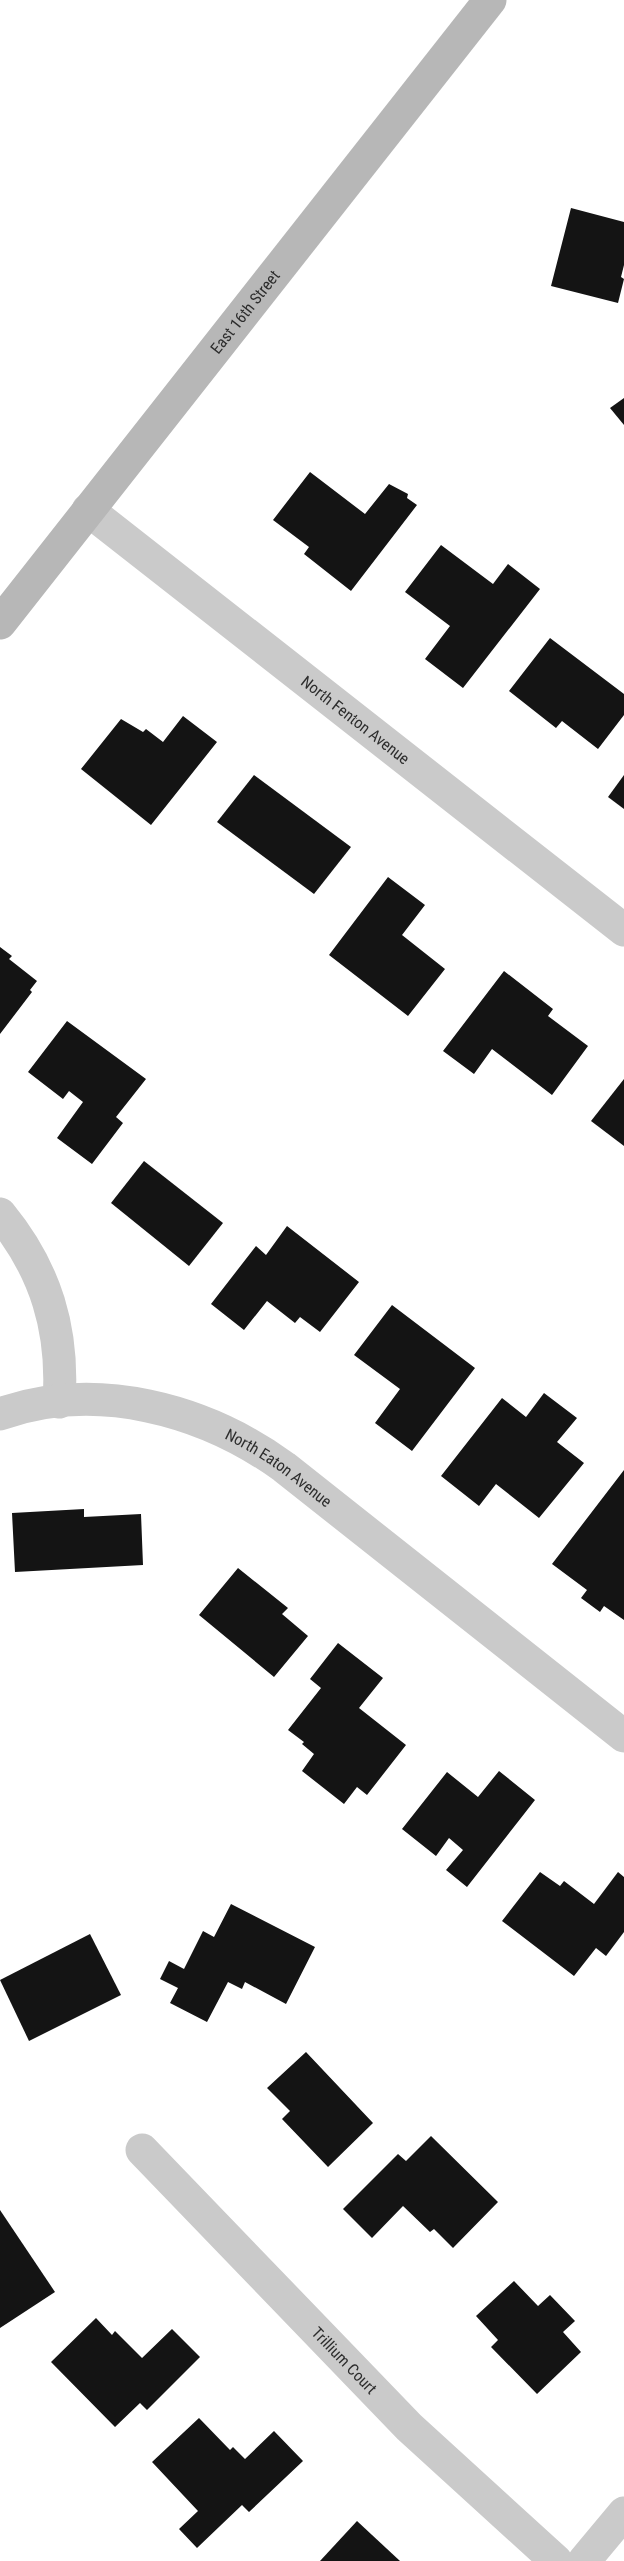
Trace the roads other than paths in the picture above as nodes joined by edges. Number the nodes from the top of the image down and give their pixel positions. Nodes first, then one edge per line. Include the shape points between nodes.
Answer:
1 (490, 0) edge
2 (88, 510) junction
3 (0, 623) edge
4 (624, 930) edge
5 (0, 1214) edge
6 (59, 1402) junction
7 (0, 1414) edge
8 (624, 1736) edge
9 (142, 2150) dead end
10 (624, 2513) edge
11 (556, 2561) edge
12 (584, 2561) edge

1 - 2 street, East 16th Street
2 - 3 street, East 16th Street
2 - 4 street, North Fenton Avenue
5 - 6 street via 30,1257 52,1309 60,1346
6 - 7 street, North Eaton Avenue
6 - 8 street, North Eaton Avenue via 95,1400 151,1407 204,1422 252,1446
9 - 11 street, Trillium Court via 409,2427
10 - 12 street

